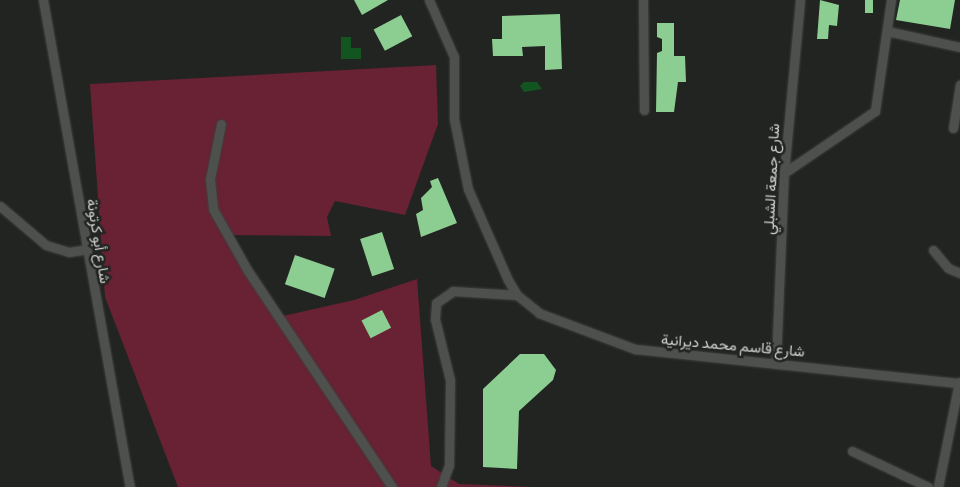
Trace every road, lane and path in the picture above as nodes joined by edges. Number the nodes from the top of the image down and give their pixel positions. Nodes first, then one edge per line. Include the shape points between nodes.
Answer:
1 (429, 0) edge
2 (643, 0) edge
3 (800, 0) edge
4 (890, 0) edge
5 (45, 1) edge
6 (886, 32) junction
7 (960, 47) edge
8 (960, 85) edge
9 (644, 110) dead end
10 (221, 124) dead end
11 (952, 128) dead end
12 (784, 173) junction
13 (0, 206) edge
14 (87, 249) junction
15 (933, 250) dead end
16 (960, 273) edge
17 (517, 295) junction
18 (776, 361) junction
19 (959, 382) edge
20 (852, 451) dead end
21 (130, 487) edge
22 (392, 487) edge
23 (441, 487) edge
24 (928, 487) edge
25 (938, 487) edge

1 - 17 street via 454,57 454,119 468,189
2 - 9 street
3 - 12 street, شارع جمعة الشبلي
4 - 6 street
5 - 14 street, شارع أبو كرتونة
6 - 7 street
6 - 12 street via 875,111
8 - 11 street
10 - 22 street via 210,178 213,210 248,271
12 - 18 street, شارع جمعة الشبلي
13 - 14 street via 46,245 69,252
14 - 21 street, شارع أبو كرتونة
15 - 16 street via 948,268
17 - 18 street, شارع قاسم محمد ديرانية via 552,321 635,349
17 - 23 street via 449,292 434,307 450,380 448,465
18 - 19 street, شارع قاسم محمد ديرانية
19 - 25 street
20 - 24 street

